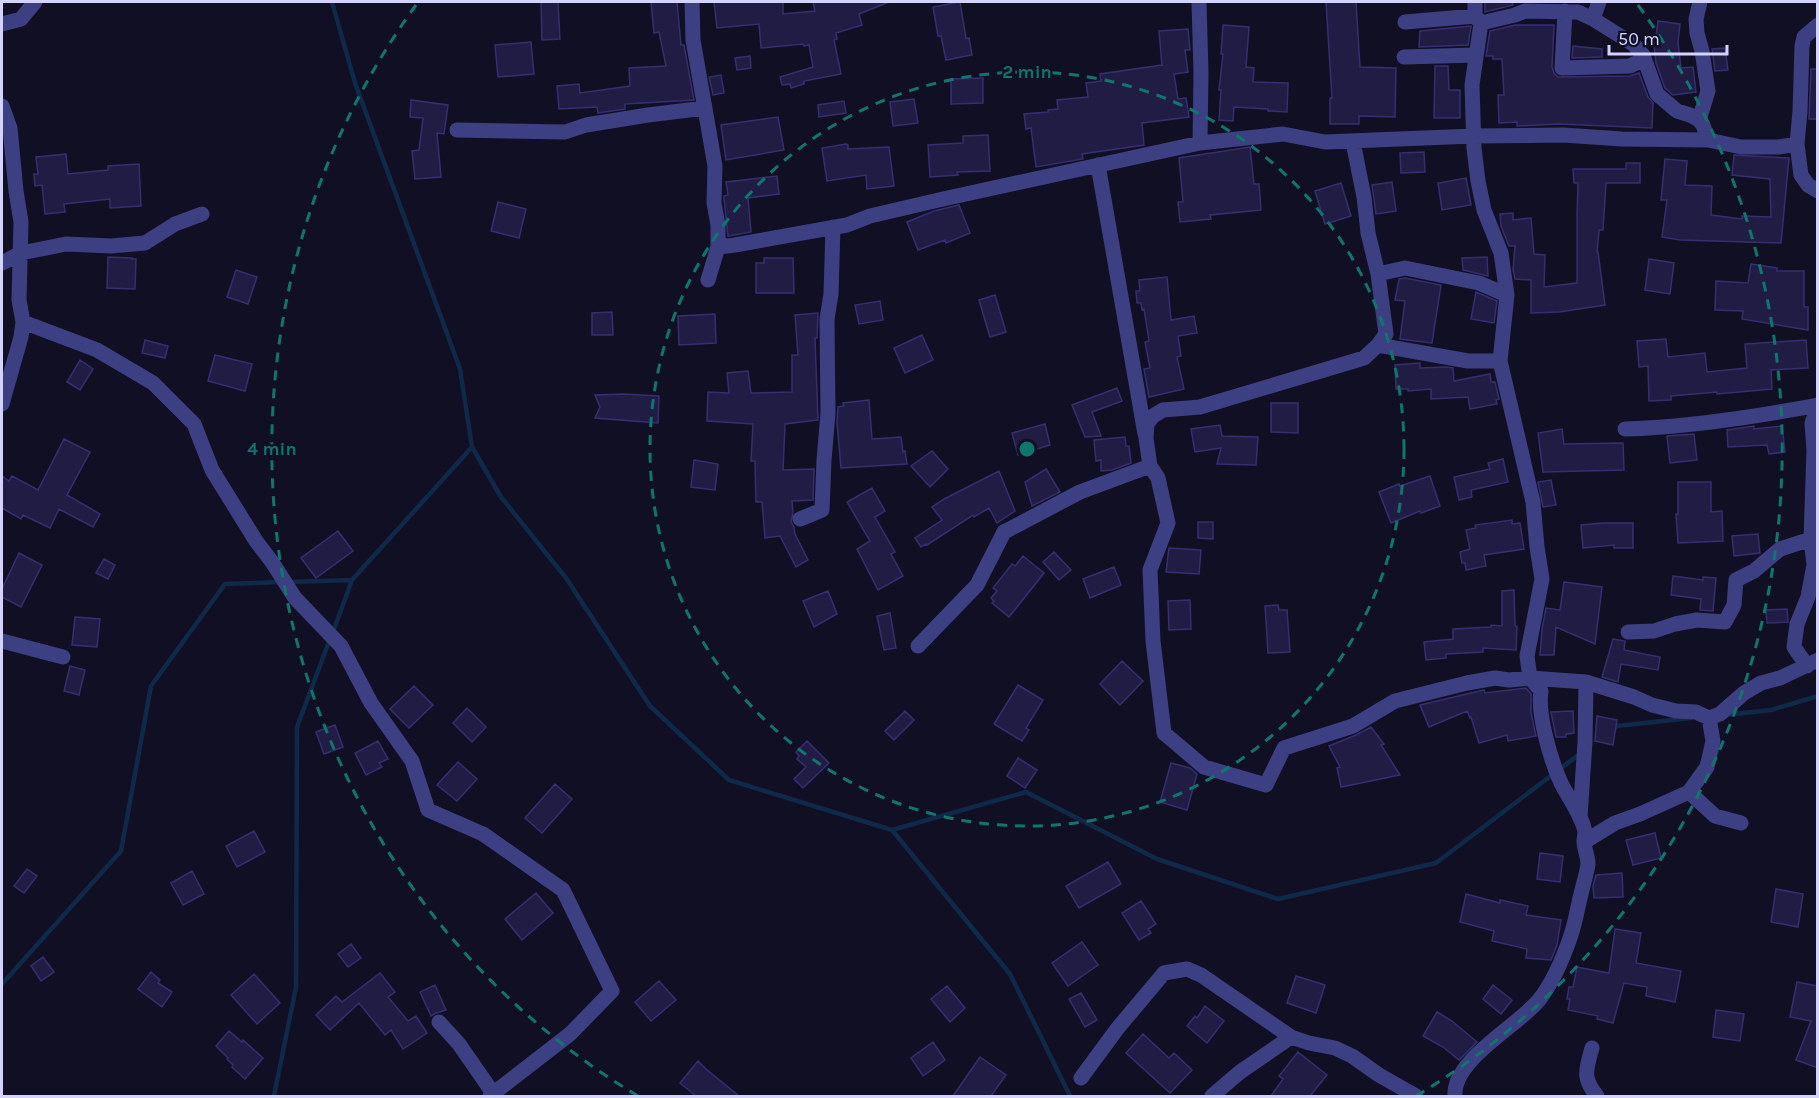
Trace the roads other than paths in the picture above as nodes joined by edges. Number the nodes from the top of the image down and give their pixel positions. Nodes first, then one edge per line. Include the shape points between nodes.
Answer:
1 (34, 2) edge
2 (692, 2) edge
3 (1199, 2) edge
4 (1599, 2) edge
5 (1700, 2) edge
6 (1525, 6) edge
7 (1565, 11) junction
8 (1477, 14) edge
9 (1593, 19) junction
10 (1405, 22) dead end
11 (2, 24) edge
12 (1818, 25) edge
13 (1476, 55) junction
14 (1643, 55) junction
15 (1404, 57) dead end
16 (2, 106) edge
17 (705, 108) junction
18 (1699, 120) junction
19 (457, 130) dead end
20 (1473, 136) junction
21 (1708, 140) junction
22 (1353, 142) junction
23 (1200, 143) junction
24 (1797, 144) junction
25 (1098, 165) junction
26 (1818, 191) edge
27 (202, 214) dead end
28 (833, 227) junction
29 (718, 247) junction
30 (21, 254) junction
31 (2, 263) edge
32 (1378, 274) junction
33 (708, 280) dead end
34 (1507, 295) junction
35 (23, 322) junction
36 (1378, 345) junction
37 (1500, 361) junction
38 (2, 404) edge
39 (1818, 407) edge
40 (1625, 429) dead end
41 (1146, 438) junction
42 (1150, 466) junction
43 (800, 519) dead end
44 (1811, 539) junction
45 (1628, 632) dead end
46 (2, 641) edge
47 (918, 646) dead end
48 (63, 657) dead end
49 (1812, 663) edge
50 (1530, 678) junction
51 (1586, 682) junction
52 (1709, 718) junction
53 (1689, 792) junction
54 (1580, 818) junction
55 (1741, 823) dead end
56 (1584, 842) junction
57 (439, 1022) dead end
58 (1291, 1037) junction
59 (1592, 1048) dead end
60 (1081, 1078) dead end
61 (493, 1096) edge
62 (1212, 1096) edge
63 (1416, 1096) edge
64 (1455, 1096) edge
65 (1597, 1096) edge

1 - 11 street via 21,18
2 - 17 street via 693,40
3 - 23 street
4 - 9 street
5 - 18 street via 1697,33 1708,91
6 - 7 street
6 - 8 street via 1515,15
7 - 9 street
7 - 14 street via 1562,68 1630,66
8 - 10 street
8 - 13 street
9 - 14 street
12 - 24 street via 1804,37 1802,46
13 - 15 street
13 - 20 street
14 - 18 street via 1657,94 1677,111
16 - 30 street via 10,128
17 - 19 street via 586,125 565,132
17 - 29 street via 715,166
18 - 21 street
20 - 21 street
20 - 22 street
20 - 34 street via 1484,210 1501,253
21 - 24 street via 1742,147
22 - 23 street via 1325,142 1283,134
22 - 32 street
23 - 25 street
24 - 26 street via 1801,175
25 - 28 street
25 - 41 street
27 - 30 street via 175,224 145,243 66,244
28 - 29 street
28 - 43 street via 822,510
29 - 33 street
30 - 31 street
30 - 35 street via 19,300
32 - 34 street via 1405,268 1479,283
32 - 36 street via 1386,333
34 - 37 street
35 - 38 street
35 - 61 street via 97,350 153,383 194,424 212,470 256,541 295,598 340,646 371,703 412,761 428,810 483,834 563,890 612,991 570,1034
36 - 37 street via 1468,361
36 - 41 street via 1364,358 1200,406 1163,410 1147,424
37 - 50 street via 1533,502 1542,579 1527,656
39 - 40 street
39 - 44 street via 1812,423
41 - 42 street
42 - 47 street via 1080,492 1004,532 977,585
42 - 50 street via 1158,478 1168,523 1150,570 1153,641 1164,733 1204,767 1266,786 1284,748 1353,726 1395,701 1495,678
44 - 45 street via 1780,549 1736,580 1734,605 1725,622 1697,620 1654,631
44 - 49 street via 1814,565 1794,647
46 - 48 street
49 - 52 street via 1761,683
50 - 51 street
50 - 54 street via 1541,691 1547,746
51 - 52 street via 1652,705
51 - 54 street
52 - 53 street via 1713,741 1707,767
53 - 55 street via 1715,816
53 - 56 street via 1615,823
54 - 56 street
56 - 64 street via 1588,863 1571,935 1548,987 1538,1002 1471,1060 1460,1076
57 - 61 street via 459,1044
58 - 60 street via 1201,975 1187,969 1164,973
58 - 62 street
58 - 63 street via 1352,1056
59 - 65 street via 1585,1072

